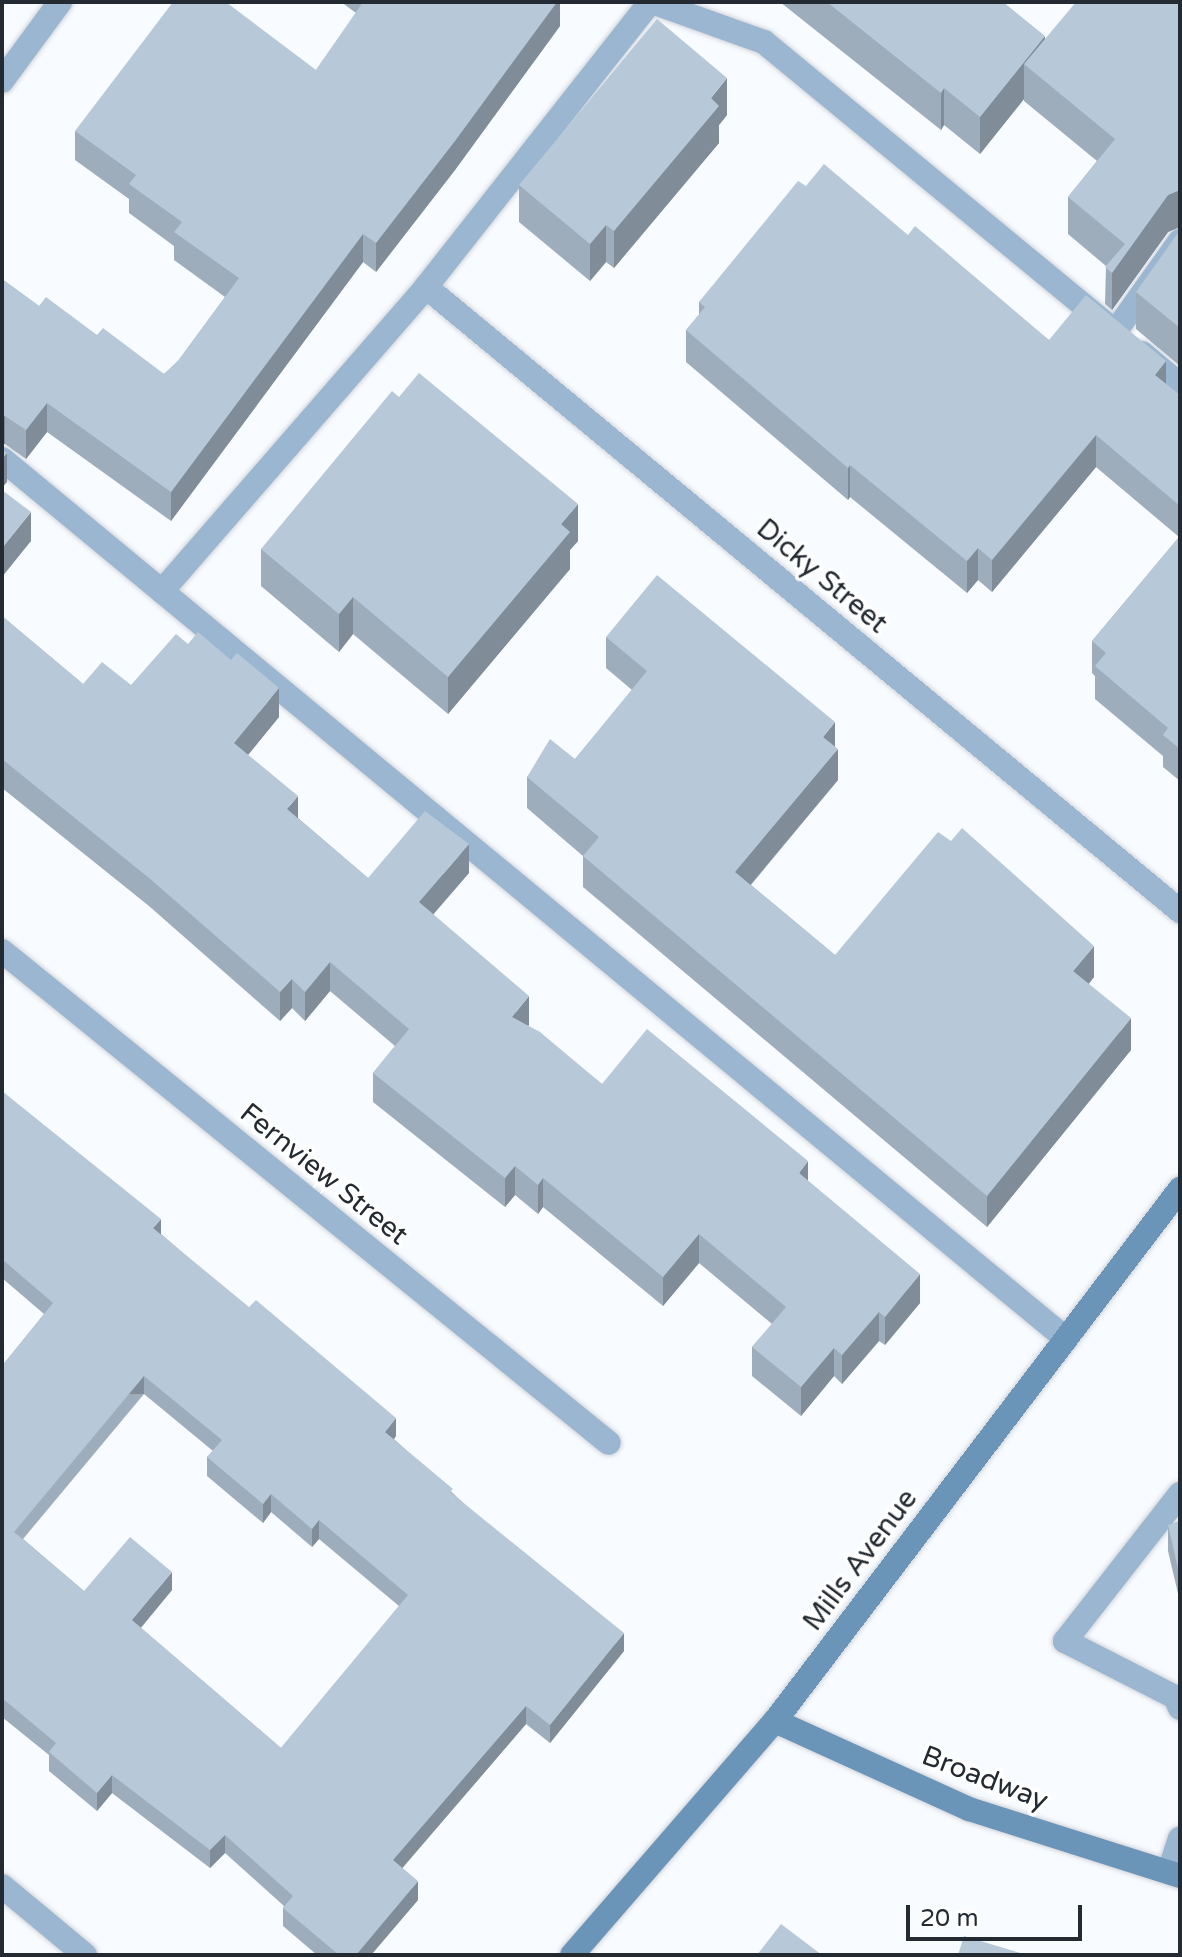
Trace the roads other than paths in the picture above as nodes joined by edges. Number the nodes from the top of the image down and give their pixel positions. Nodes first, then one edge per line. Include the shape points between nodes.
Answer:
1 (60, 2) edge
2 (651, 2) edge
3 (2, 81) edge
4 (1180, 241) edge
5 (426, 287) junction
6 (1115, 332) junction
7 (1180, 385) edge
8 (2, 459) edge
9 (162, 591) junction
10 (1180, 911) edge
11 (2, 951) edge
12 (1180, 1189) edge
13 (1066, 1339) junction
14 (609, 1443) dead end
15 (1180, 1494) edge
16 (1180, 1708) edge
17 (775, 1721) junction
18 (1180, 1839) edge
19 (1174, 1874) edge
20 (2, 1886) edge
21 (85, 1955) edge
22 (572, 1955) edge

1 - 3 street
2 - 5 street
2 - 6 street via 764,42
4 - 6 street
5 - 9 street
5 - 10 street, Dicky Street
6 - 7 street
8 - 9 street
9 - 13 street
11 - 14 street, Fernview Street
12 - 13 main road, Mills Avenue
13 - 17 main road, Mills Avenue
15 - 16 street via 1065,1641 1175,1697
17 - 19 main road, Broadway via 969,1809
17 - 22 main road, Mills Avenue
18 - 19 street
20 - 21 street

